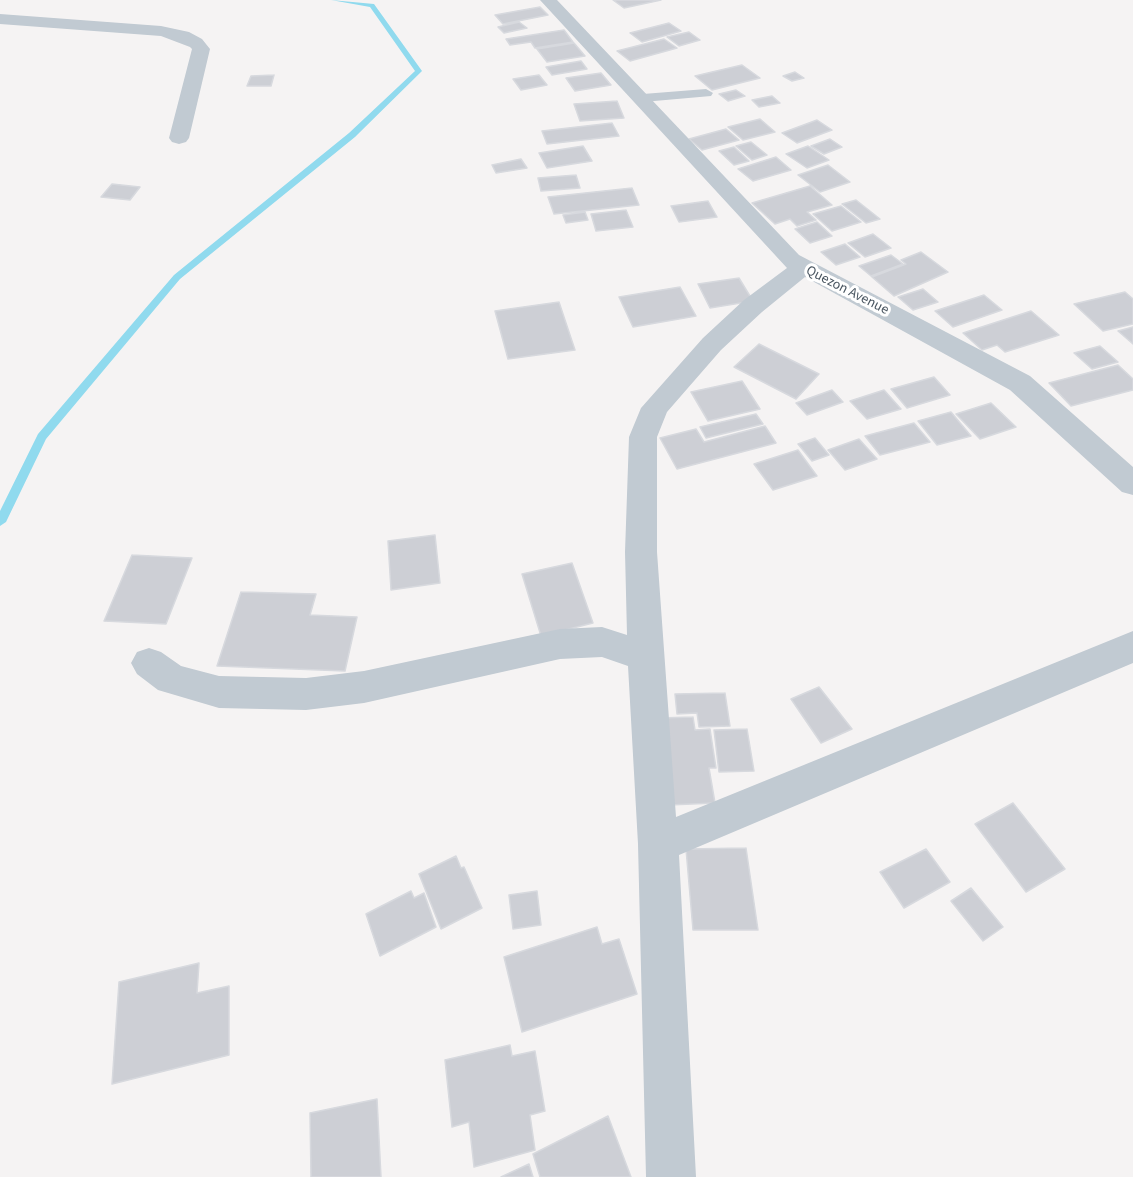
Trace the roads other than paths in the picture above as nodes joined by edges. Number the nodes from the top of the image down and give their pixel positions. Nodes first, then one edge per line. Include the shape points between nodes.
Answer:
1 (548, 0) edge
2 (0, 19) edge
3 (706, 93) dead end
4 (643, 99) junction
5 (179, 138) dead end
6 (802, 268) junction
7 (1133, 484) edge
8 (1133, 646) edge
9 (645, 656) junction
10 (149, 663) dead end
11 (658, 844) junction
12 (670, 1177) edge

1 - 4 street, Quezon Avenue
2 - 5 street via 161,31 196,43 201,49
3 - 4 lane
4 - 6 street, Quezon Avenue
6 - 7 street, Quezon Avenue via 1020,383
6 - 9 street via 712,344 647,422 642,437
8 - 11 street
9 - 10 street via 602,642 560,644 364,687 306,694 219,692 171,679
9 - 11 street
11 - 12 street

